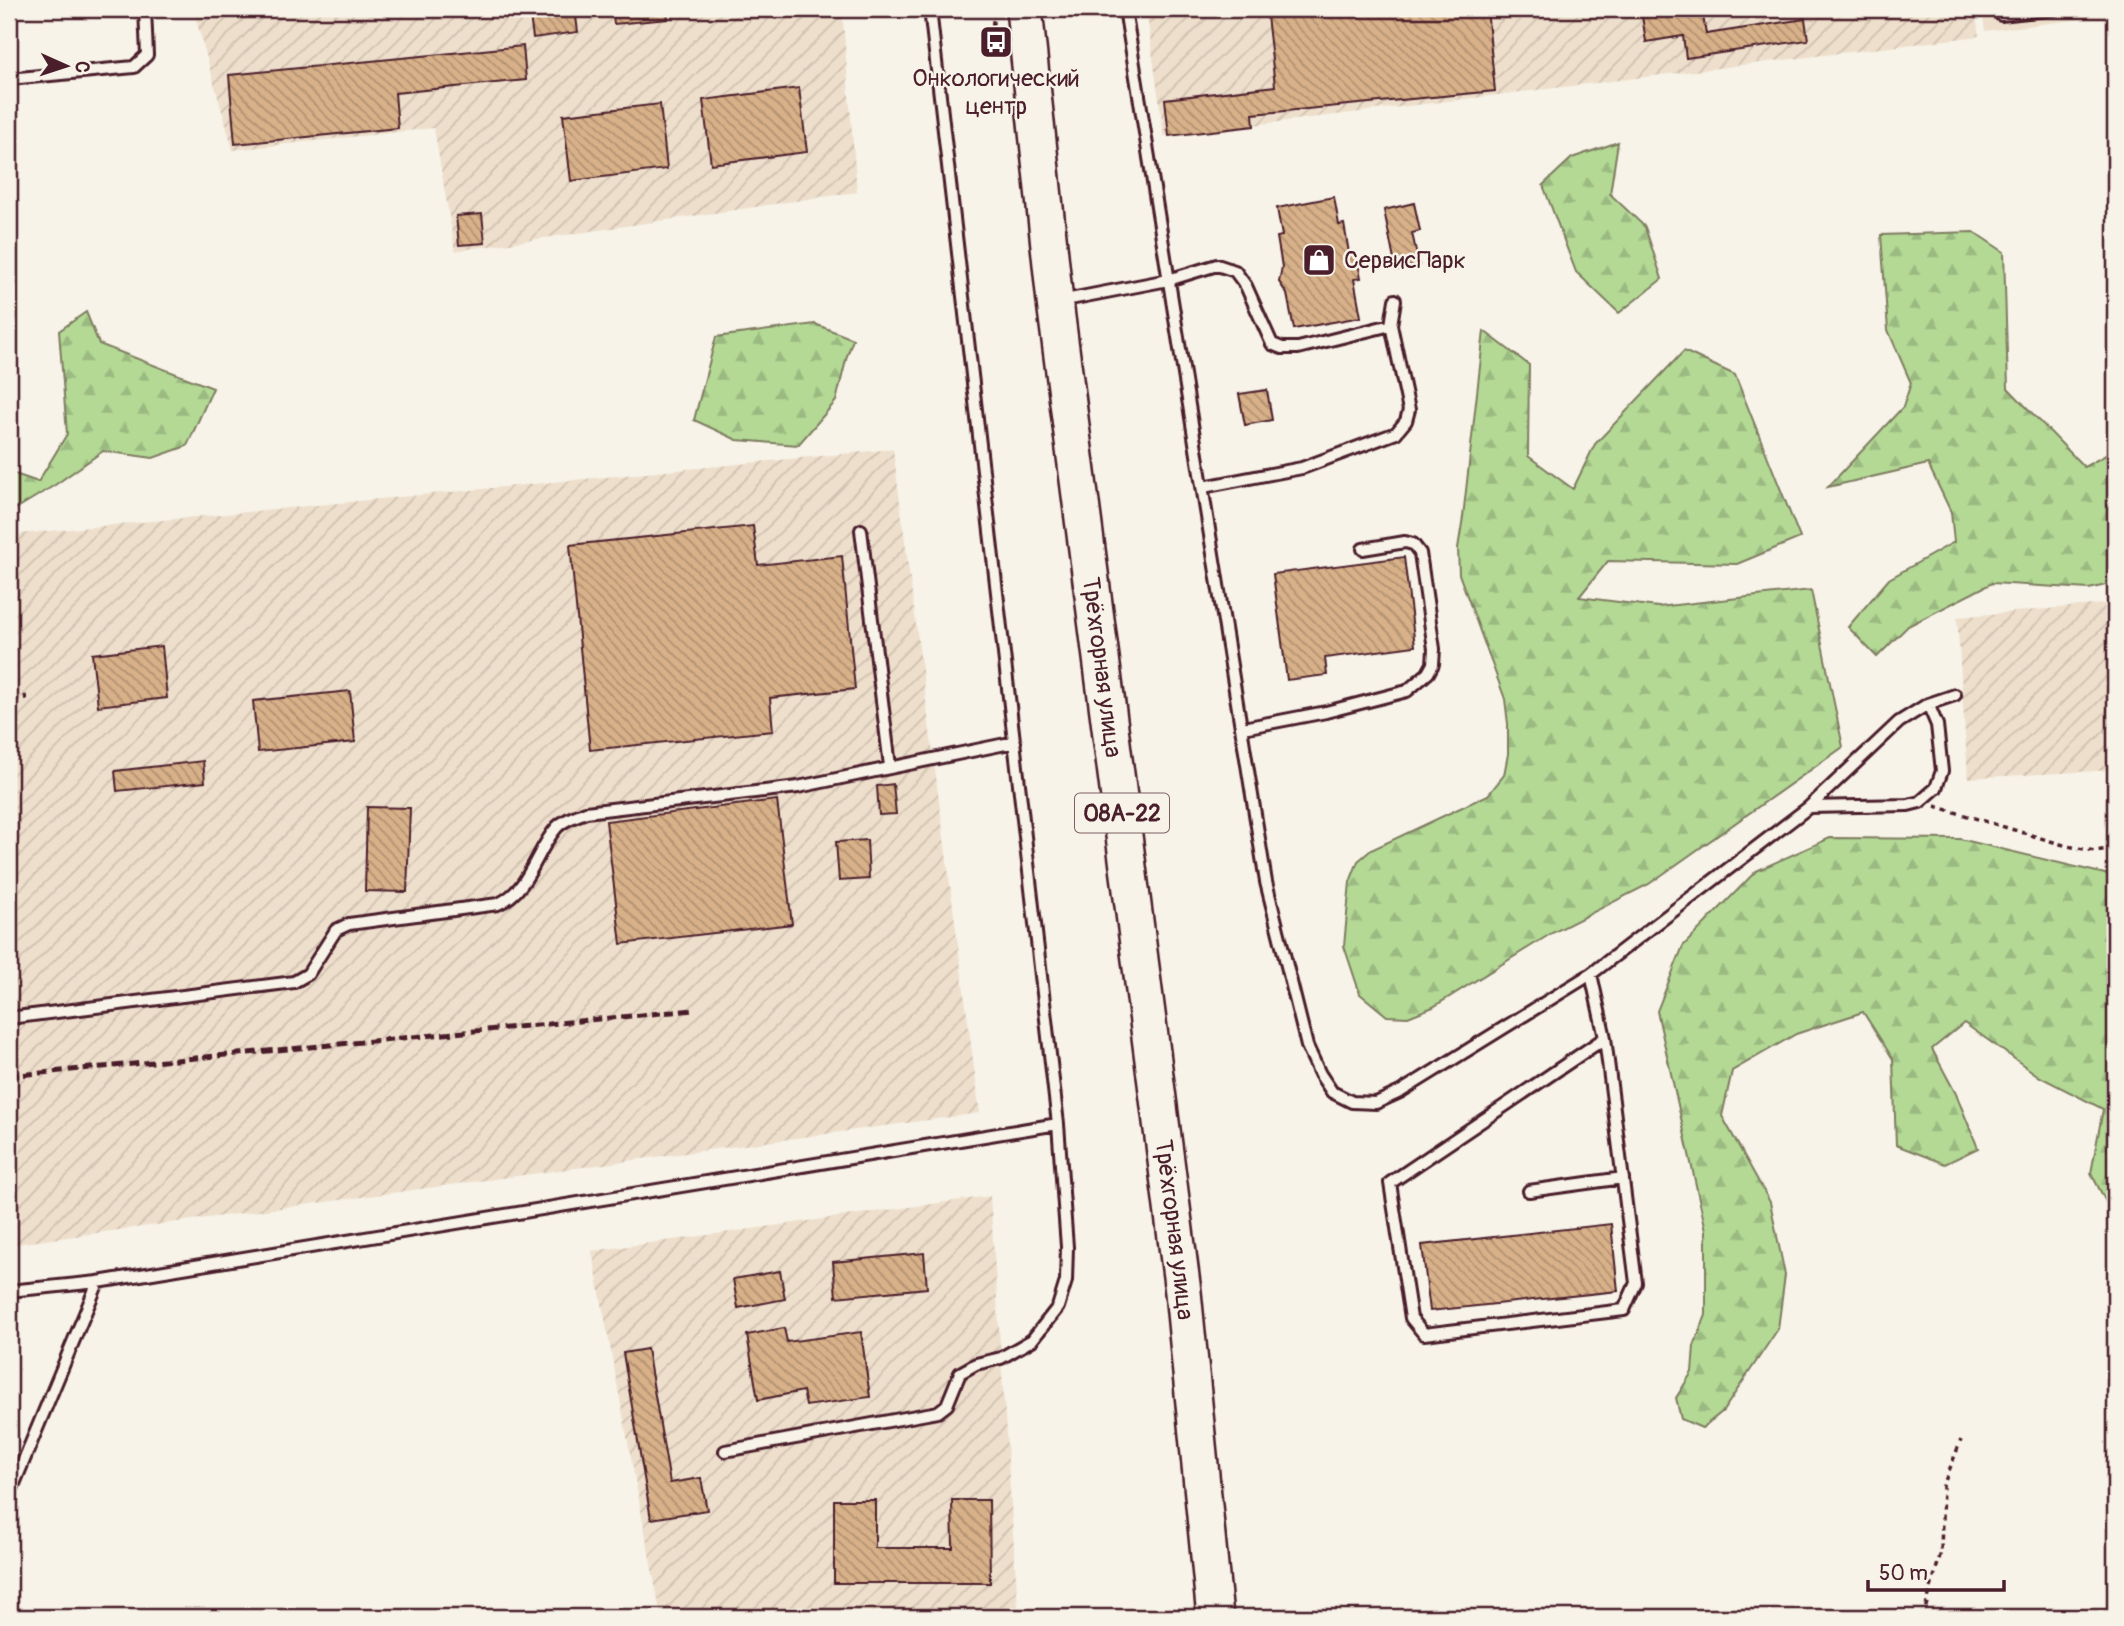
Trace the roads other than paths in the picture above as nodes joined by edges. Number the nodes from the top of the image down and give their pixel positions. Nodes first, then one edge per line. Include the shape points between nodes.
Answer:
1 (145, 9) edge
2 (930, 9) edge
3 (1024, 9) edge
4 (1125, 9) edge
5 (2055, 9) edge
6 (2001, 15) dead end
7 (9, 79) edge
8 (1168, 280) junction
9 (1395, 300) dead end
10 (1055, 302) junction
11 (1391, 325) junction
12 (1203, 487) junction
13 (861, 530) dead end
14 (1363, 549) dead end
15 (1955, 695) dead end
16 (1928, 704) junction
17 (1243, 728) junction
18 (1014, 742) junction
19 (890, 766) junction
20 (1809, 807) junction
21 (1591, 974) junction
22 (9, 1018) edge
23 (1605, 1038) junction
24 (1058, 1124) junction
25 (1623, 1178) junction
26 (1529, 1191) dead end
27 (98, 1282) junction
28 (9, 1291) edge
29 (725, 1451) dead end
30 (9, 1496) edge
31 (1215, 1617) edge

1 - 7 lane via 147,55 134,67
2 - 18 lane
3 - 10 highway, Трёхгорная улица / 08А-22
4 - 8 lane
5 - 6 lane
8 - 10 lane
8 - 11 lane via 1217,265 1235,271 1272,344 1282,348
8 - 12 lane
9 - 11 lane
10 - 31 highway, Трёхгорная улица / 08А-22 via 1183,1292
11 - 12 lane via 1409,410 1396,433 1302,468
12 - 17 lane
13 - 19 lane
14 - 17 lane via 1405,542 1420,553 1434,649 1428,673 1407,691
15 - 16 lane
16 - 20 lane via 1899,722
16 - 20 lane via 1937,725 1941,771 1936,788 1920,802
17 - 21 lane via 1266,882 1307,1046 1332,1093 1352,1102 1376,1103 1388,1098
18 - 19 lane
18 - 24 lane
19 - 22 lane via 798,787 570,817 558,827 510,899 349,924 336,930 309,974 294,982
20 - 21 lane
21 - 23 lane
23 - 25 lane
23 - 25 lane via 1390,1184 1411,1318 1424,1334 1624,1310 1636,1283
24 - 27 lane
24 - 29 lane via 1066,1281 1058,1307 1032,1340 960,1373 947,1405 938,1412
25 - 26 lane
27 - 28 lane
27 - 30 lane

